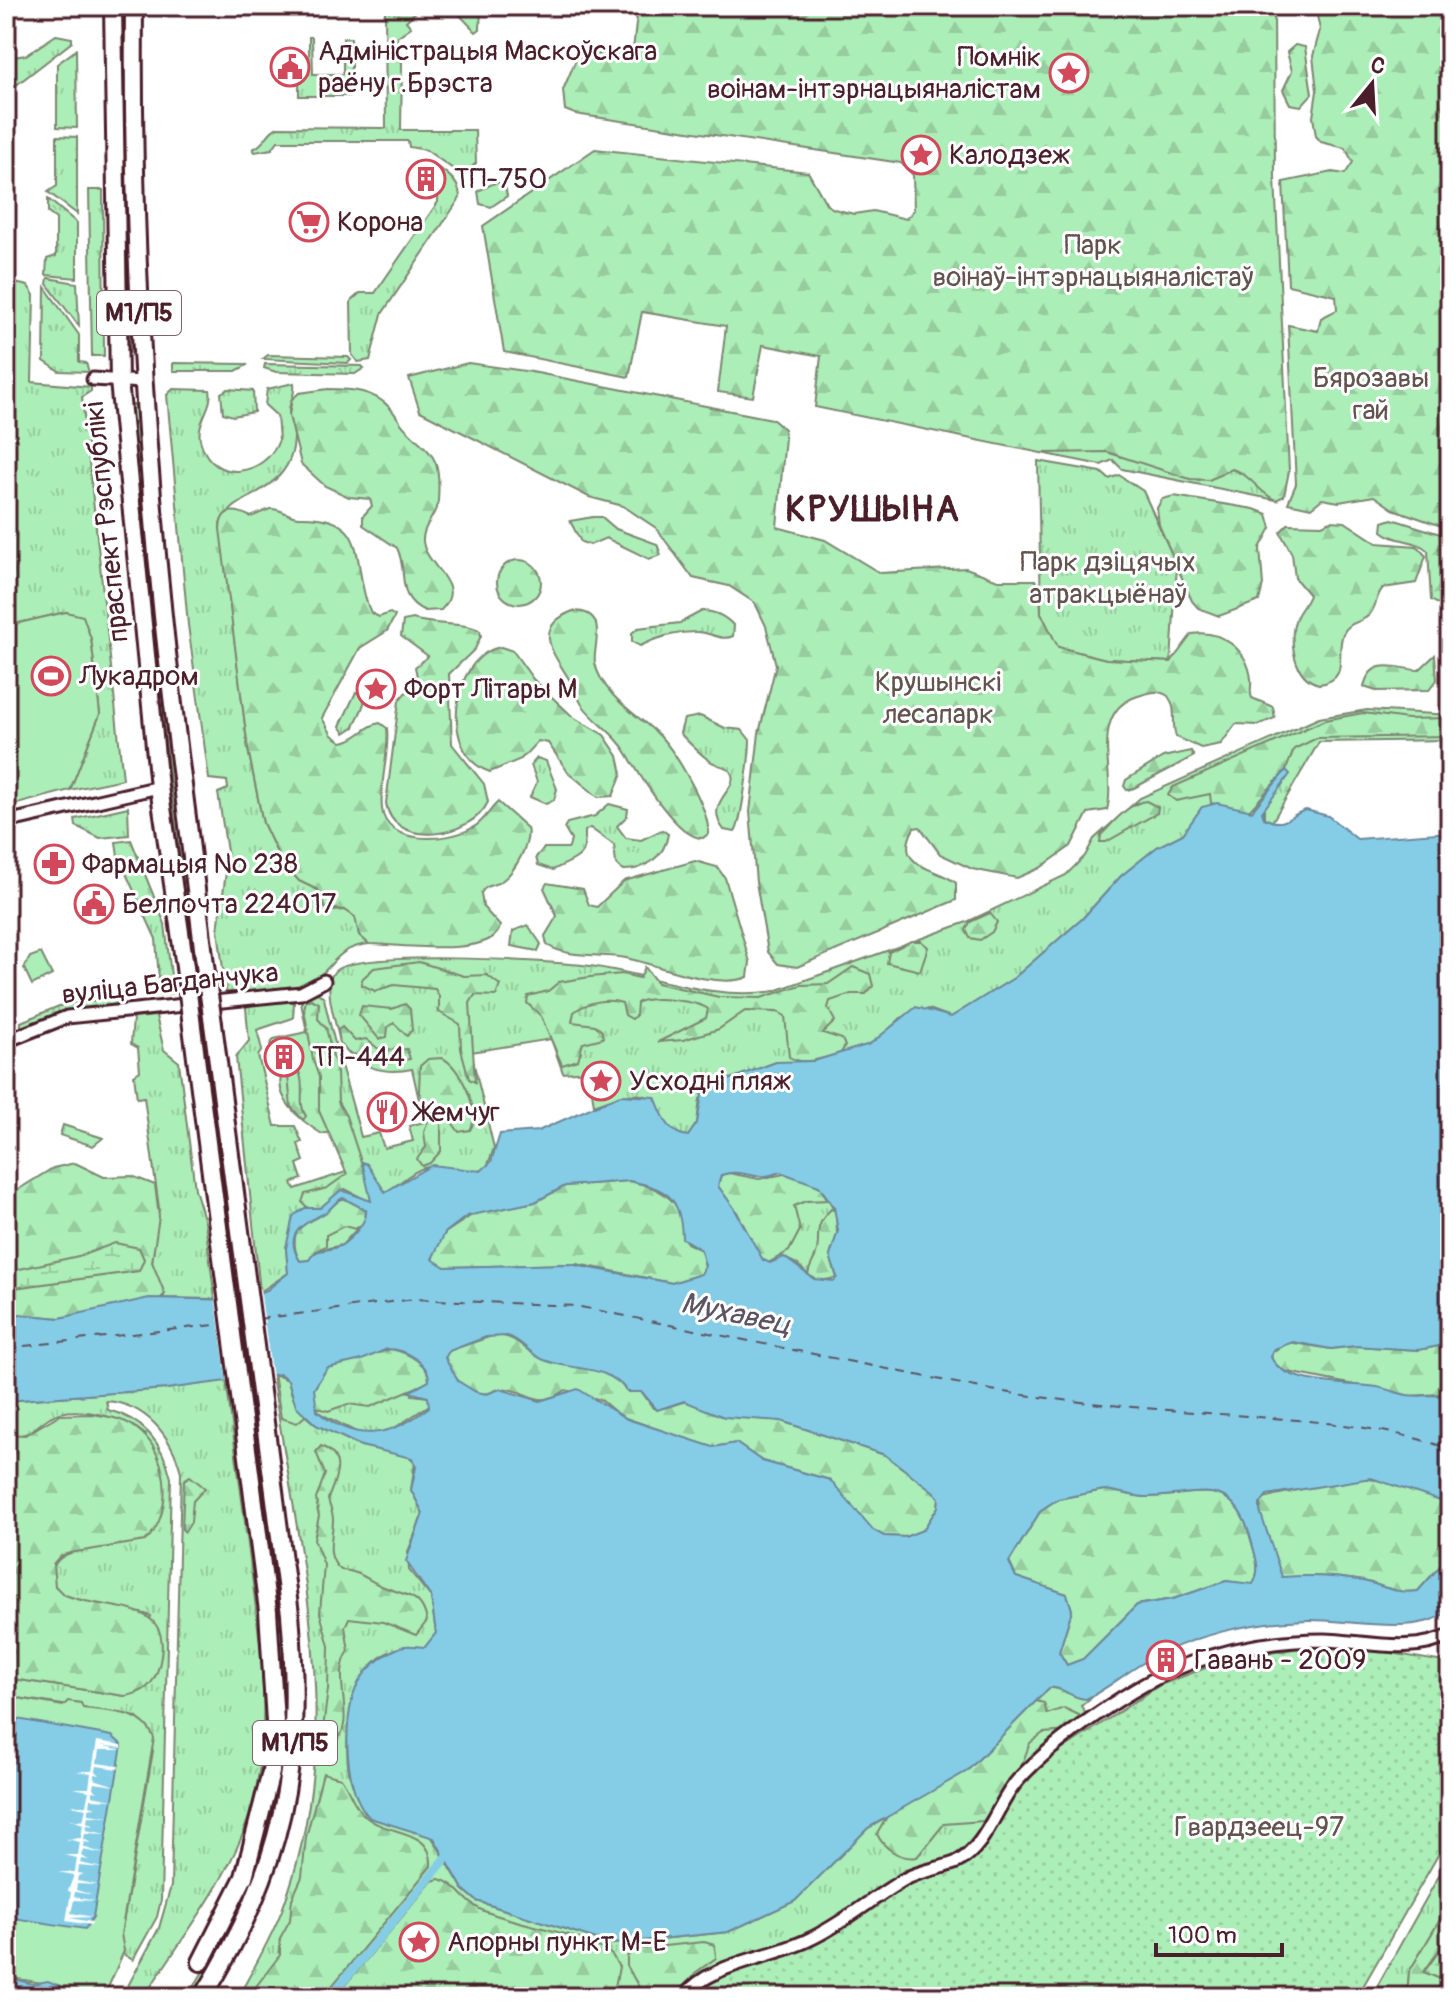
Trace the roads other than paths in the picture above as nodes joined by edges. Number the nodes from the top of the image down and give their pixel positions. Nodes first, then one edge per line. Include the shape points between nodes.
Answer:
1 (113, 6) edge
2 (134, 6) edge
3 (93, 379) dead end
4 (119, 381) junction
5 (143, 382) junction
6 (159, 787) junction
7 (6, 822) edge
8 (324, 981) dead end
9 (6, 1031) edge
10 (20, 1035) junction
11 (6, 1041) edge
12 (1450, 1635) edge
13 (201, 1962) dead end
14 (203, 1997) edge
15 (684, 1997) edge

1 - 4 highway, праспект Рэспублікі / М1/П5
2 - 5 highway, праспект Рэспублікі / М1/П5
3 - 4 street
4 - 5 street
4 - 6 highway, праспект Рэспублікі / М1/П5
5 - 14 highway, праспект Рэспублікі / М1/П5, bridge via 163,618 294,1655 290,1787 263,1884
6 - 7 street
6 - 13 highway, праспект Рэспублікі / М1/П5, bridge via 273,1666 271,1772 244,1877
8 - 10 street, вуліца Багданчука via 301,993 67,1017
9 - 10 street
10 - 11 street, вуліца Багданчука
12 - 15 street via 1405,1645 1325,1640 1265,1645 1186,1664 1141,1684 1029,1769 982,1837 958,1861 903,1880 807,1941 709,1973

